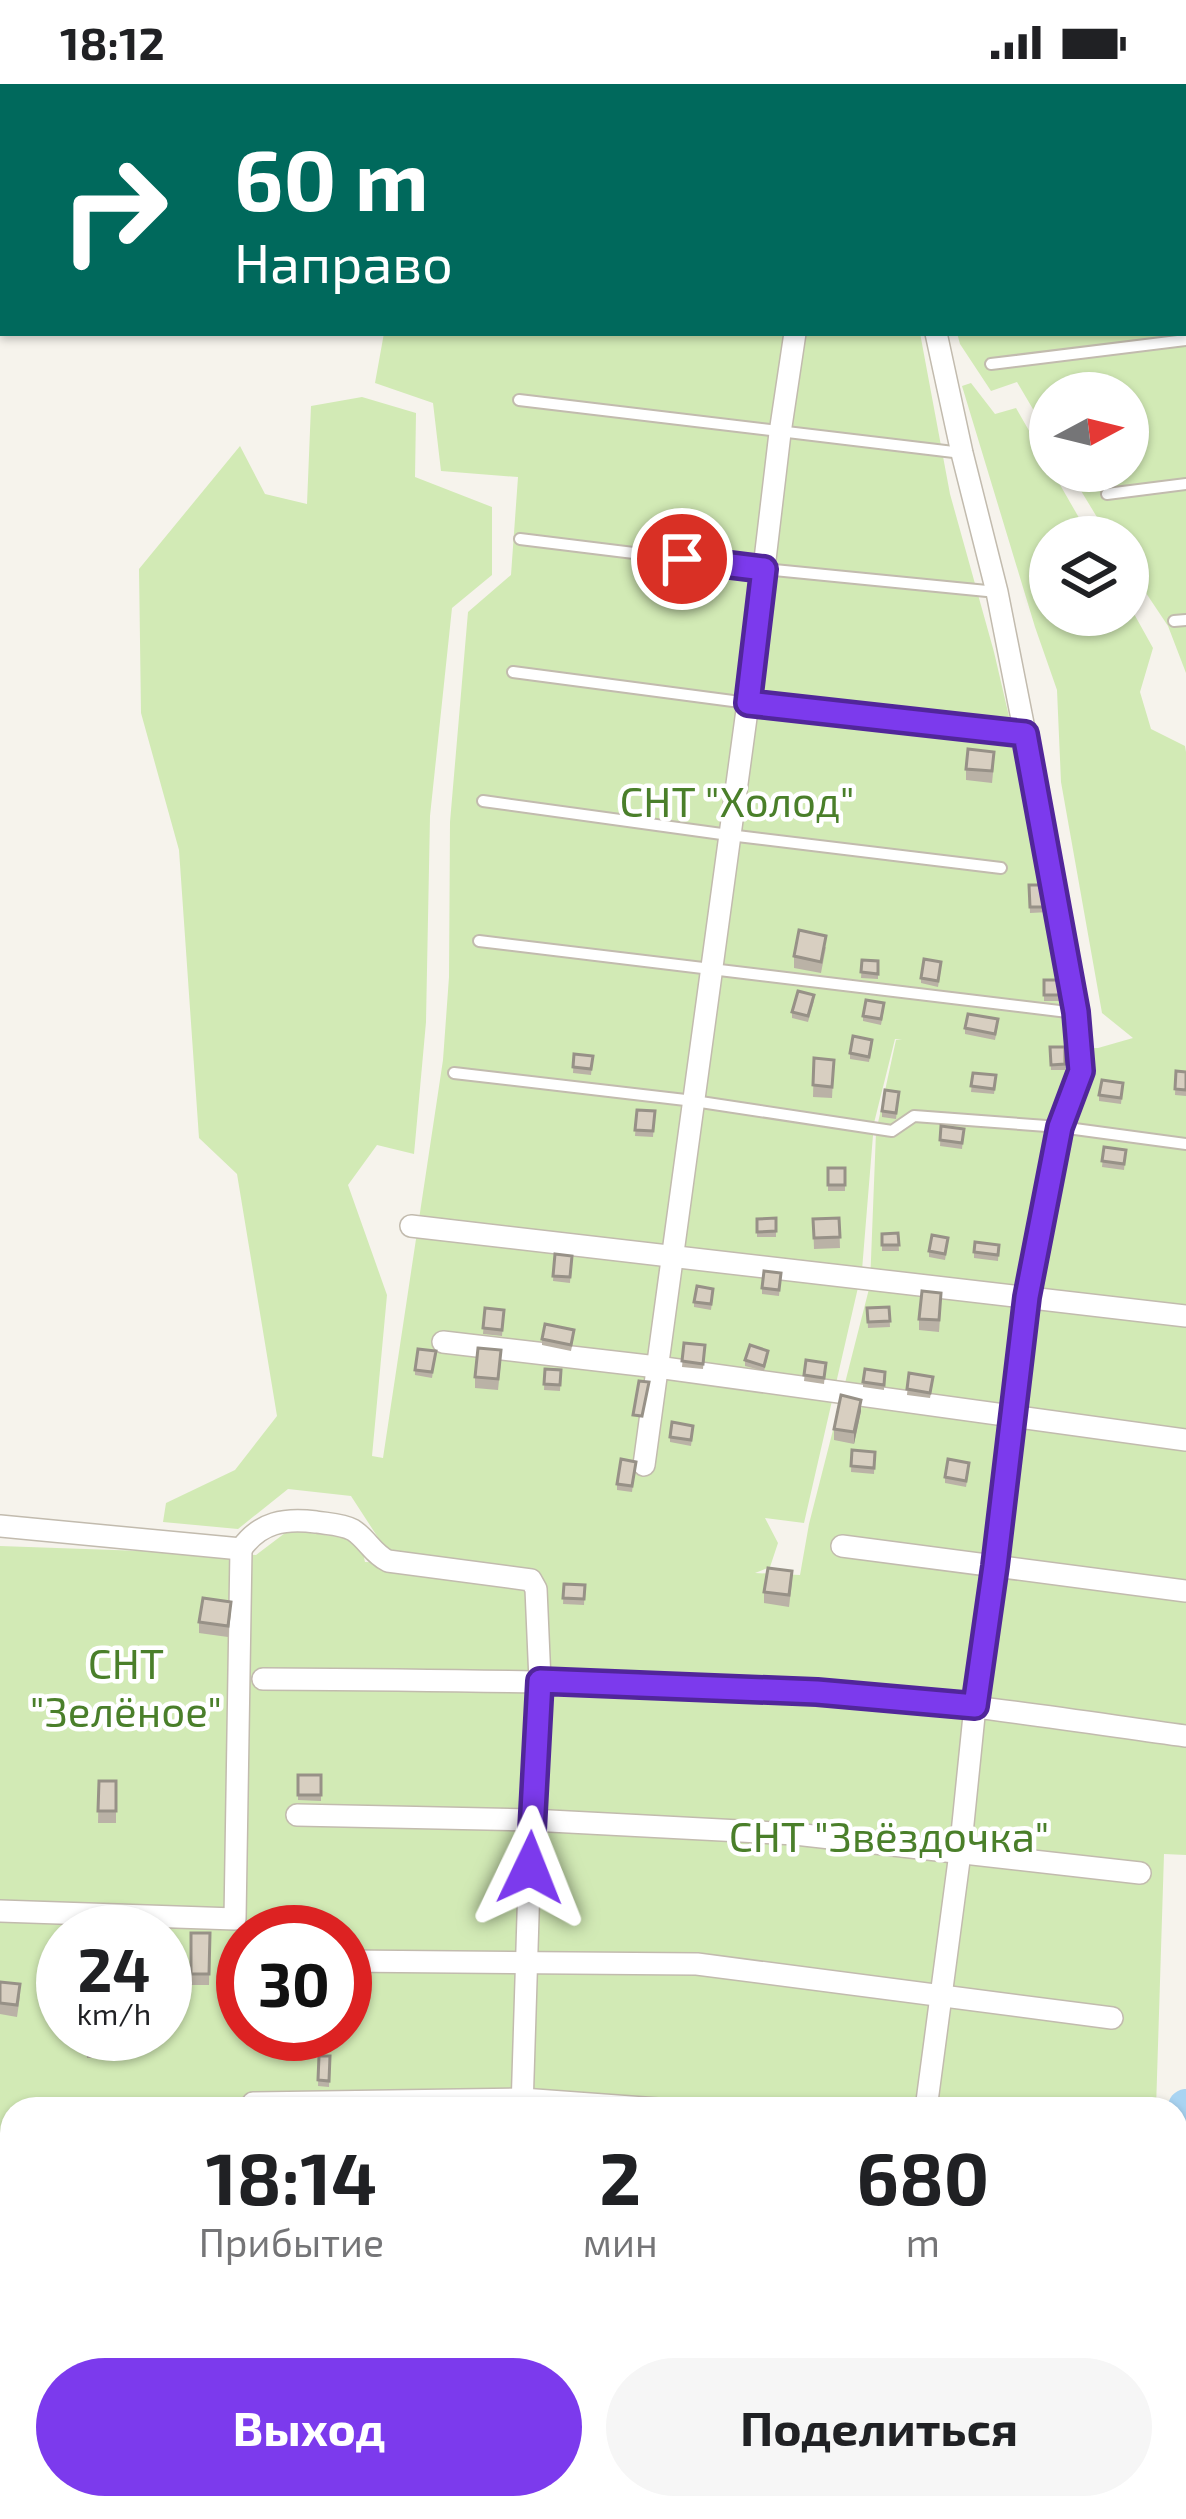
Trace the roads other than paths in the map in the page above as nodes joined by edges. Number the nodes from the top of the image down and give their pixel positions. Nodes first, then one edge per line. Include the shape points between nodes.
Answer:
1 (795, 336) edge
2 (937, 336) edge
3 (1186, 340) edge
4 (991, 364) dead end
5 (519, 400) dead end
6 (781, 433) junction
7 (962, 452) junction
8 (1186, 484) edge
9 (1107, 494) dead end
10 (520, 538) dead end
11 (764, 569) junction
12 (997, 592) junction
13 (513, 672) dead end
14 (748, 703) junction
15 (1025, 734) junction
16 (483, 801) dead end
17 (730, 835) junction
18 (1001, 868) dead end
19 (479, 941) dead end
20 (711, 968) junction
21 (1076, 1012) junction
22 (454, 1073) dead end
23 (694, 1101) junction
24 (1060, 1127) junction
25 (1186, 1144) edge
26 (411, 1226) dead end
27 (671, 1257) junction
28 (1027, 1297) junction
29 (1186, 1316) edge
30 (443, 1342) dead end
31 (657, 1367) junction
32 (1013, 1418) junction
33 (1186, 1440) edge
34 (644, 1465) dead end
35 (0, 1526) edge
36 (842, 1546) dead end
37 (241, 1549) junction
38 (995, 1566) junction
39 (1186, 1591) edge
40 (263, 1678) dead end
41 (540, 1681) junction
42 (975, 1706) junction
43 (1186, 1736) edge
44 (297, 1815) dead end
45 (531, 1820) junction
46 (960, 1853) junction
47 (1140, 1873) dead end
48 (0, 1911) edge
49 (372, 1961) edge
50 (526, 1963) junction
51 (941, 1997) junction
52 (1112, 2018) dead end
53 (522, 2097) edge
54 (928, 2097) edge

1 - 6 street
2 - 7 street
3 - 4 lane
5 - 6 lane
6 - 7 lane
6 - 11 street
7 - 12 street
8 - 9 lane
10 - 11 lane
11 - 12 lane
11 - 14 street
12 - 15 street
13 - 14 lane
14 - 15 lane
14 - 17 street
15 - 21 street
16 - 17 lane
17 - 18 lane
17 - 20 street
19 - 20 lane
20 - 21 lane
20 - 23 street
21 - 24 street via 1081,1071
22 - 23 lane
23 - 24 lane via 892,1131 914,1116
23 - 27 street
24 - 25 lane
24 - 28 street
26 - 27 street
27 - 28 street
27 - 31 street
28 - 29 street
28 - 32 street
30 - 31 street
31 - 32 street
31 - 34 street
32 - 33 street
32 - 38 street
35 - 37 street
36 - 38 street
37 - 41 street via 264,1528 294,1520 351,1529 388,1562 531,1580
37 - 48 street via 235,1919
38 - 39 street
38 - 42 street
40 - 41 street
41 - 42 street
41 - 45 street
42 - 43 street
42 - 46 street
44 - 45 street
45 - 46 street via 795,1834
45 - 50 street
46 - 47 street
46 - 51 street
49 - 50 street
50 - 51 street via 697,1964
50 - 53 street
51 - 52 street
51 - 54 street

